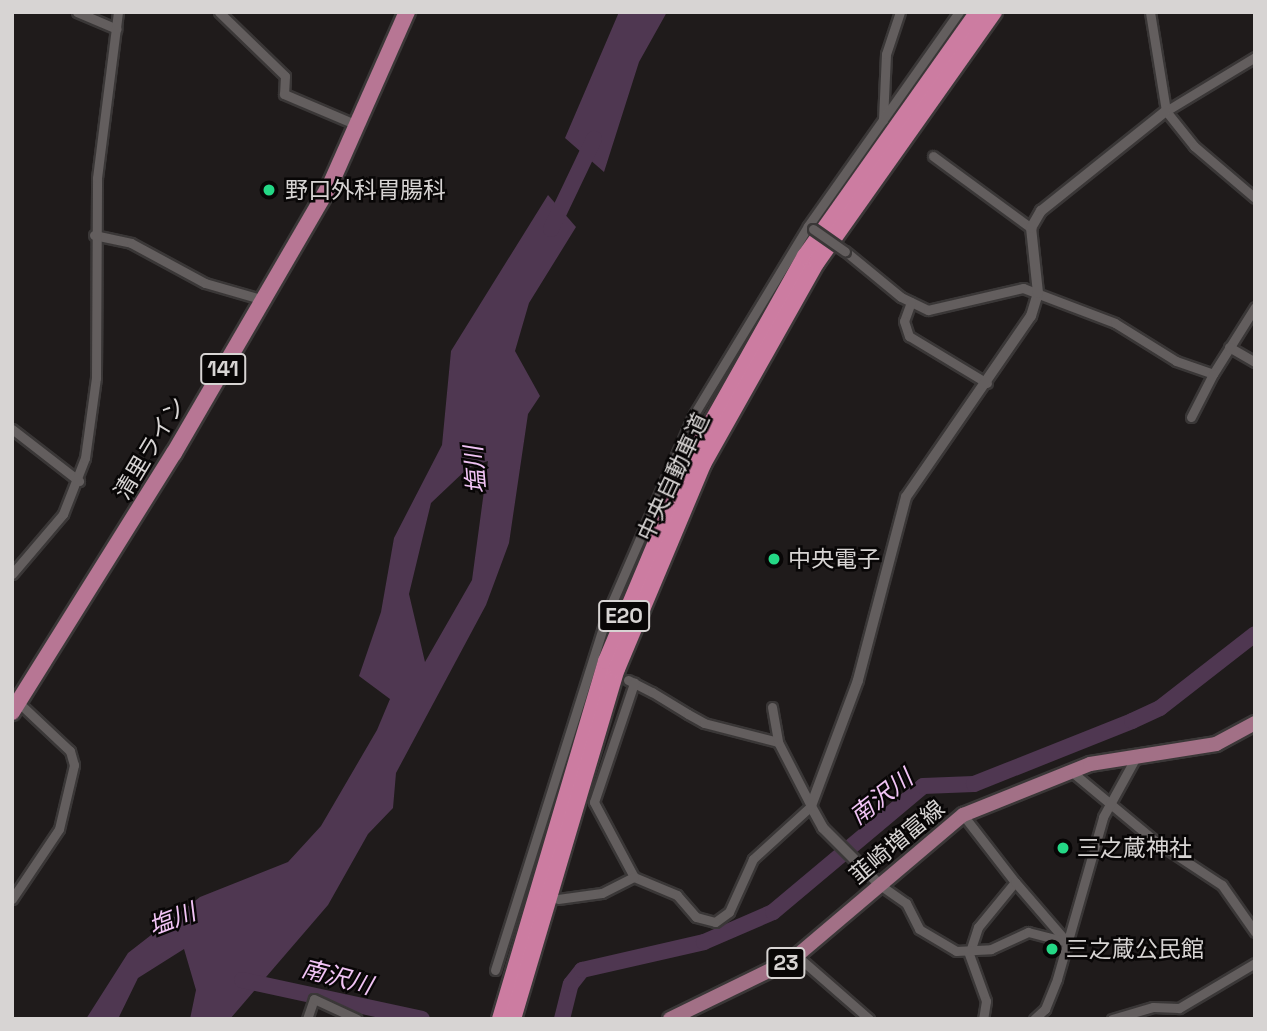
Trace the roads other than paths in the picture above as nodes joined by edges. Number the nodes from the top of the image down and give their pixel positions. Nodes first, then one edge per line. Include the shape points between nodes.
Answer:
1 (77, 12) edge
2 (118, 12) edge
3 (407, 12) edge
4 (900, 12) edge
5 (960, 12) edge
6 (978, 12) edge
7 (994, 12) edge
8 (1150, 12) edge
9 (220, 13) edge
10 (117, 29) junction
11 (1255, 57) edge
12 (1166, 111) junction
13 (883, 122) junction
14 (358, 125) junction
15 (933, 156) dead end
16 (1255, 198) edge
17 (811, 228) junction
18 (1031, 228) junction
19 (94, 235) junction
20 (1038, 292) junction
21 (264, 300) junction
22 (911, 302) junction
23 (1255, 307) edge
24 (1229, 347) junction
25 (1255, 362) edge
26 (1213, 374) junction
27 (986, 383) junction
28 (1191, 417) dead end
29 (12, 429) edge
30 (79, 481) junction
31 (12, 574) edge
32 (16, 707) edge
33 (772, 707) dead end
34 (1255, 723) edge
35 (778, 743) junction
36 (1139, 752) junction
37 (1072, 772) junction
38 (1110, 800) junction
39 (811, 806) junction
40 (963, 816) junction
41 (634, 877) junction
42 (1015, 882) junction
43 (880, 885) junction
44 (12, 899) edge
45 (558, 899) dead end
46 (1255, 932) edge
47 (531, 935) junction
48 (1067, 942) junction
49 (969, 954) junction
50 (797, 956) junction
51 (1255, 963) edge
52 (495, 970) dead end
53 (1173, 1008) junction
54 (670, 1017) edge
55 (1041, 1017) edge
56 (307, 1019) edge
57 (357, 1019) edge
58 (500, 1019) edge
59 (513, 1019) edge
60 (869, 1019) edge
61 (983, 1019) edge
62 (1112, 1019) edge
63 (1178, 1019) edge

1 - 10 street
2 - 10 street
3 - 14 highway, 清里ライン / 141
4 - 13 street via 886,54
5 - 13 street
6 - 47 highway, 中央自動車道 / E20 via 805,256 691,459 607,661
7 - 47 highway, 中央自動車道 / E20 via 817,262 703,464 617,669
8 - 12 street
9 - 14 street via 285,76 284,94
10 - 19 street
11 - 12 street
12 - 16 street via 1194,146
12 - 18 street via 1081,173
13 - 17 street
14 - 21 highway, 清里ライン / 141
15 - 18 street via 989,192
17 - 22 street, bridge
17 - 52 street via 693,416 656,497 607,614
18 - 20 street
19 - 21 street via 131,243 205,283
19 - 30 street via 96,378
20 - 22 street via 996,290 928,310
20 - 26 street
20 - 27 street via 1031,316
21 - 32 highway, 清里ライン / 141
22 - 27 street via 904,321 909,336
23 - 24 street
24 - 25 street
24 - 26 street
26 - 28 street
27 - 39 street via 906,497 858,680
29 - 30 street
30 - 31 street via 55,527
32 - 44 street via 70,751 74,765 60,829
33 - 35 street
34 - 36 main road, 韮崎増富線 / 23 via 1216,744
35 - 39 street
35 - 41 street via 704,723 631,681 594,802
36 - 37 main road, 韮崎増富線 / 23
36 - 38 street
37 - 38 street
37 - 40 main road, 韮崎増富線 / 23
38 - 46 street via 1155,841 1222,884
38 - 48 street
39 - 41 street via 753,859 729,912 715,922 696,917 677,895
39 - 43 street via 823,828
40 - 42 street
40 - 43 main road, 韮崎増富線 / 23
41 - 45 street via 602,893
42 - 48 street
42 - 49 street via 978,928
43 - 49 street via 906,903 919,929
43 - 50 main road, 韮崎増富線 / 23
47 - 58 highway, 中央自動車道 / E20
47 - 59 highway, 中央自動車道 / E20
48 - 49 street via 1028,932
48 - 55 street
49 - 61 street via 986,1000
50 - 54 main road, 韮崎増富線 / 23 via 759,981
50 - 60 street
51 - 53 street
53 - 62 street
53 - 63 street
56 - 57 street via 314,999

